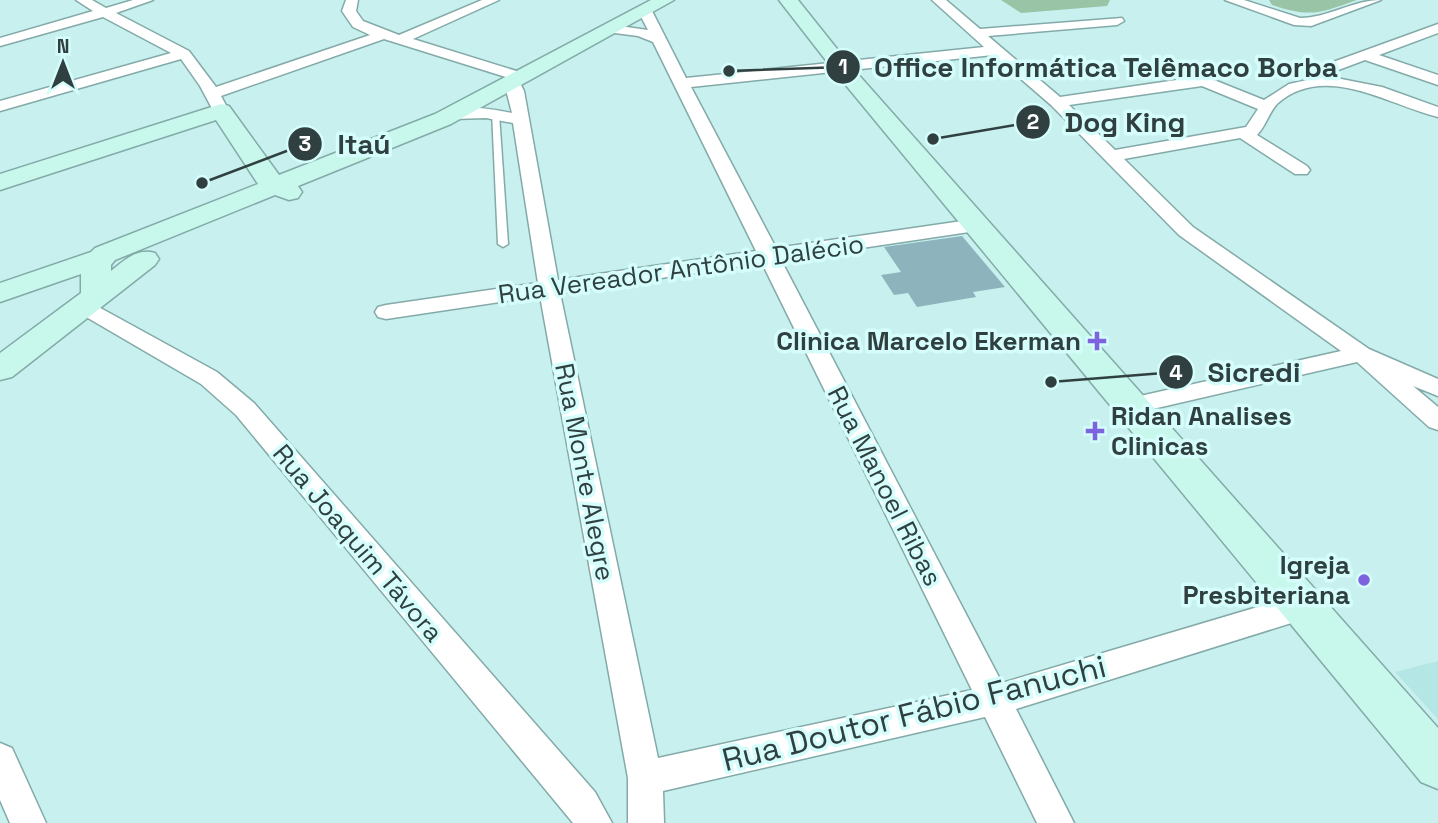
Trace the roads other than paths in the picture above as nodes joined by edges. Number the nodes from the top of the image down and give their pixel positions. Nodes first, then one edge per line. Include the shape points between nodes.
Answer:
1 (82, 0) edge
2 (147, 0) edge
3 (352, 0) edge
4 (493, 0) edge
5 (665, 0) edge
6 (788, 0) edge
7 (938, 0) edge
8 (1231, 0) edge
9 (1375, 0) edge
10 (645, 11) junction
11 (104, 13) junction
12 (1117, 21) dead end
13 (612, 29) junction
14 (1437, 29) edge
15 (977, 33) junction
16 (382, 35) junction
17 (656, 38) junction
18 (399, 40) junction
19 (0, 42) edge
20 (996, 50) junction
21 (184, 54) junction
22 (1362, 54) junction
23 (842, 68) junction
24 (516, 79) junction
25 (1328, 80) junction
26 (1438, 80) edge
27 (680, 83) junction
28 (1057, 102) junction
29 (217, 103) junction
30 (0, 106) edge
31 (1265, 106) junction
32 (1438, 113) edge
33 (495, 114) junction
34 (447, 117) junction
35 (521, 120) junction
36 (1243, 133) junction
37 (1112, 156) junction
38 (1301, 170) dead end
39 (0, 182) edge
40 (281, 188) junction
41 (976, 225) junction
42 (503, 244) dead end
43 (768, 256) junction
44 (145, 259) junction
45 (97, 262) junction
46 (549, 288) junction
47 (0, 293) edge
48 (90, 302) junction
49 (386, 312) dead end
50 (1361, 354) junction
51 (0, 369) edge
52 (1438, 388) edge
53 (1130, 406) junction
54 (1438, 421) edge
55 (1301, 607) junction
56 (995, 701) junction
57 (0, 760) edge
58 (1438, 765) edge
59 (645, 778) junction
60 (27, 823) edge
61 (594, 823) edge
62 (646, 823) edge
63 (1056, 823) edge

1 - 11 street
2 - 11 street
3 - 16 street via 349,11 358,24
4 - 18 street
5 - 10 main road
6 - 23 main road
7 - 15 street
8 - 9 street via 1299,22
10 - 13 main road
10 - 17 street, Rua Manoel Ribas
11 - 19 street
11 - 21 street
12 - 15 street
13 - 17 street
13 - 24 main road
14 - 22 street
15 - 20 street
16 - 18 street
16 - 29 street
17 - 27 street, Rua Manoel Ribas
18 - 24 street
20 - 23 street
20 - 28 street
21 - 29 street
21 - 30 street
22 - 25 street via 1327,69
22 - 26 street
23 - 27 street
23 - 41 main road
24 - 34 main road
24 - 35 street, Rua Monte Alegre
25 - 31 street via 1295,85
25 - 32 street via 1374,89
27 - 43 street, Rua Manoel Ribas
28 - 31 street via 1204,81
28 - 37 street
29 - 39 main road
29 - 40 main road
31 - 36 street via 1259,125
33 - 34 street
33 - 35 street
33 - 42 lane
34 - 40 main road via 431,128
35 - 46 street, Rua Monte Alegre
36 - 37 street
36 - 38 street
37 - 50 street via 1186,231
40 - 44 main road
40 - 45 main road
41 - 43 street, Rua Vereador Antônio Dalécio
41 - 53 main road
43 - 46 street, Rua Vereador Antônio Dalécio
43 - 56 street, Rua Manoel Ribas
44 - 45 main road via 109,267
44 - 48 main road
45 - 47 main road
45 - 48 main road
46 - 49 street, Rua Vereador Antônio Dalécio
46 - 59 street, Rua Monte Alegre
48 - 51 main road
48 - 61 street, Rua Joaquim Távora via 209,378 245,410
50 - 52 street
50 - 53 street
50 - 54 street
53 - 55 main road
55 - 56 street, Rua Doutor Fábio Fanuchi
55 - 58 main road
56 - 59 street, Rua Doutor Fábio Fanuchi
56 - 63 street, Rua Manoel Ribas
57 - 60 street
59 - 62 street, Rua Monte Alegre

